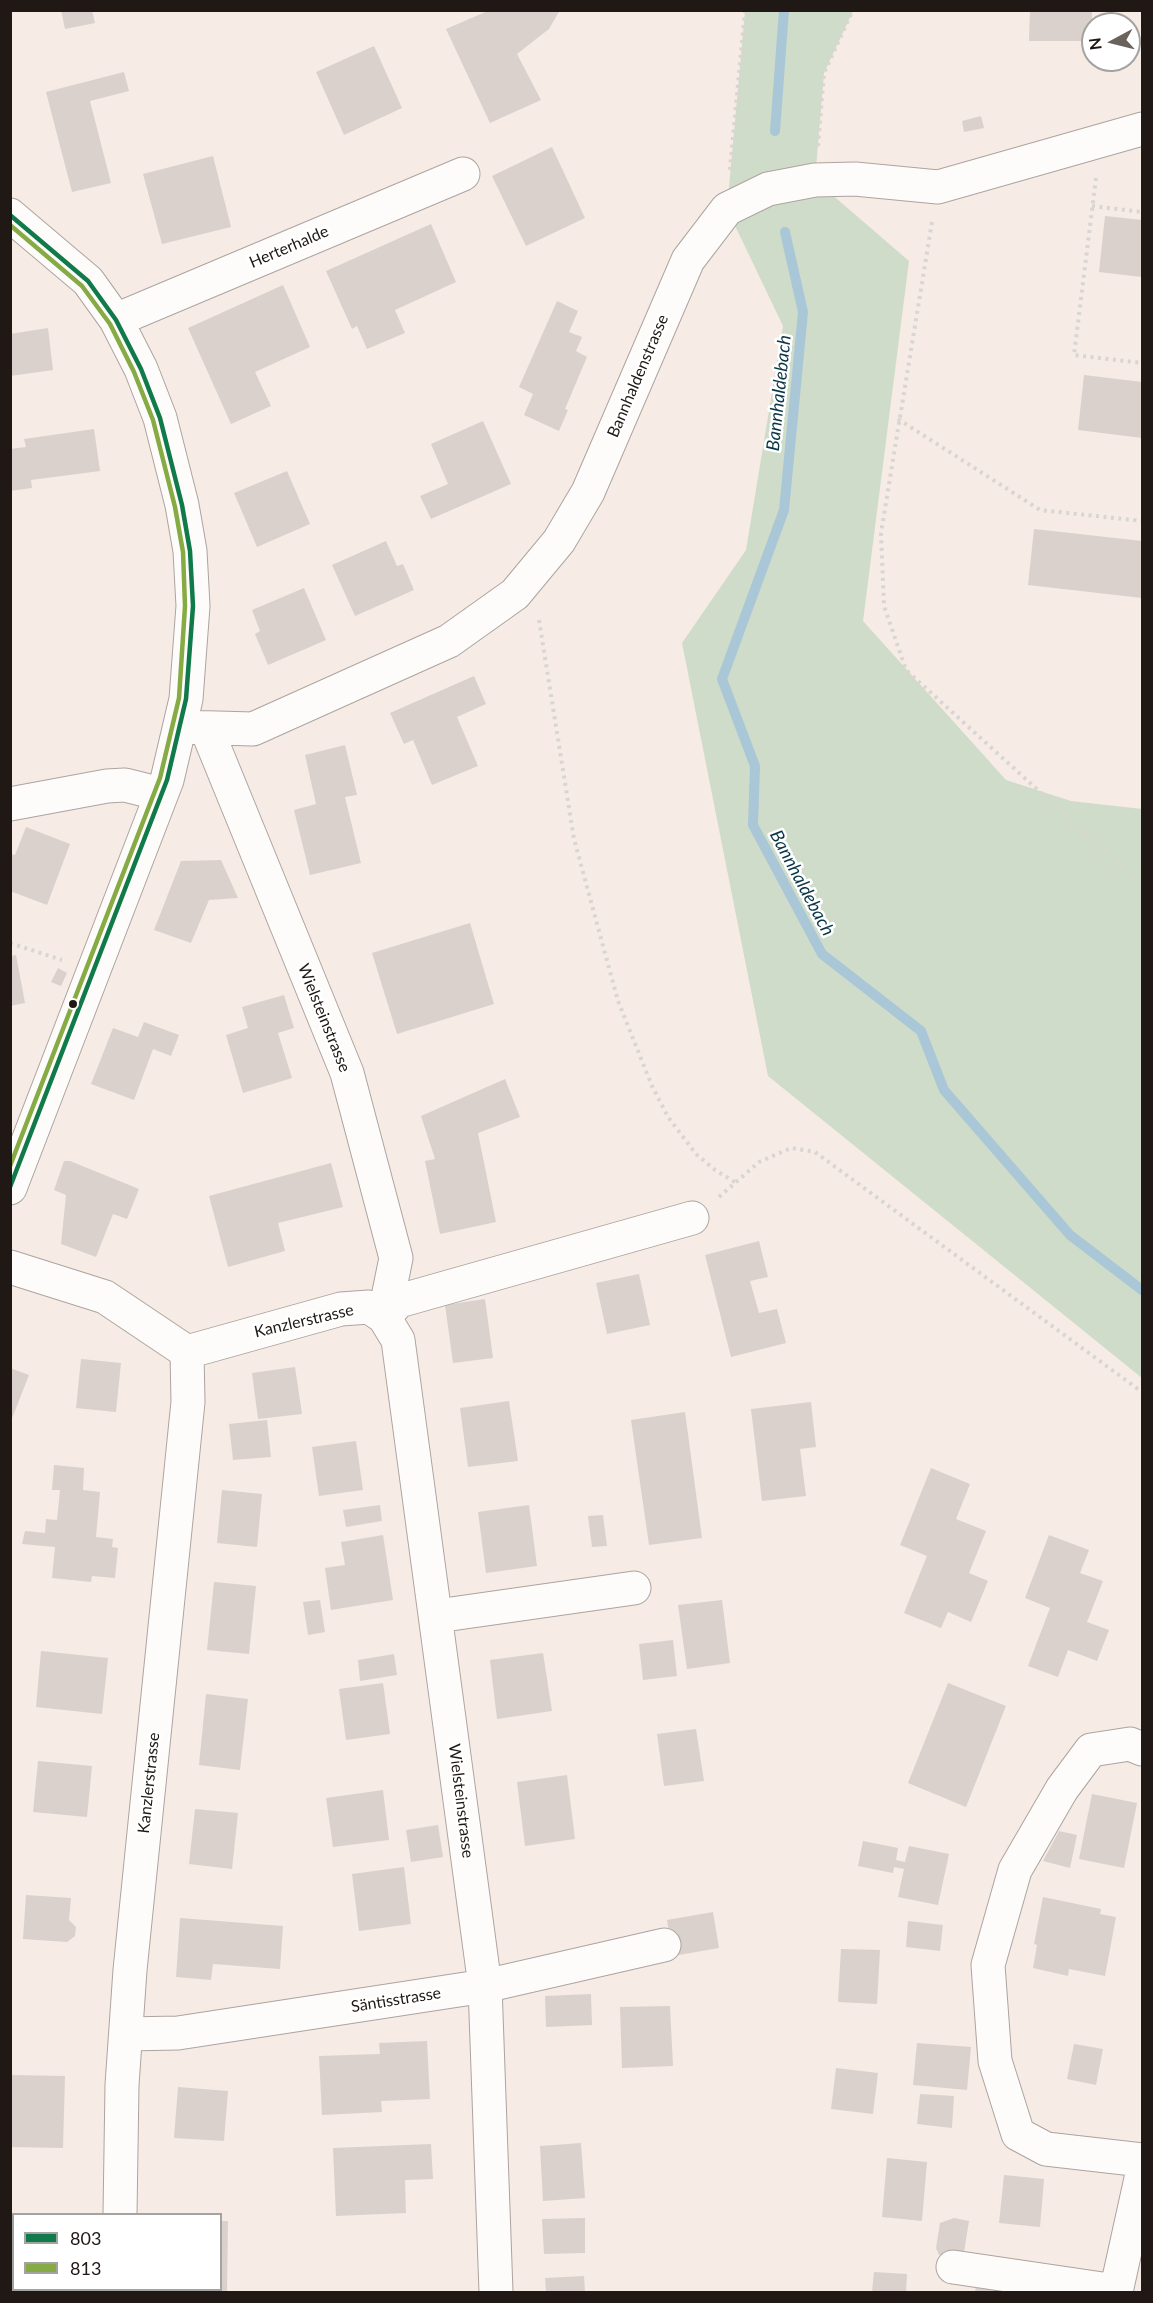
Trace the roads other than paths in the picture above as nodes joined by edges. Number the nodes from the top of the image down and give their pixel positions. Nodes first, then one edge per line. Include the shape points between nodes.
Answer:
1 (1143, 129) edge
2 (463, 174) dead end
3 (10, 215) edge
4 (116, 320) junction
5 (194, 729) junction
6 (161, 794) junction
7 (10, 804) edge
8 (10, 1188) edge
9 (692, 1218) dead end
10 (10, 1267) edge
11 (384, 1317) junction
12 (188, 1352) junction
13 (634, 1588) dead end
14 (437, 1616) junction
15 (1143, 1749) edge
16 (664, 1945) dead end
17 (485, 1986) junction
18 (126, 2034) junction
19 (1143, 2160) edge
20 (1143, 2174) edge
21 (120, 2213) edge
22 (953, 2267) dead end
23 (496, 2292) edge
24 (1116, 2292) edge

1 - 5 street, Bannhaldenstrasse via 938,187 855,179 815,180 768,189 727,209 688,260 588,492 560,541 515,594 449,641 254,729
2 - 4 street, Herterhalde
3 - 4 street via 88,281
4 - 5 street via 160,418 182,505 193,606 190,669
5 - 6 street
5 - 11 street, Wielsteinstrasse via 347,1073 396,1258
6 - 7 street via 125,785 107,786
6 - 8 street
9 - 11 street via 399,1300
10 - 12 street via 105,1297
11 - 12 street, Kanzlerstrasse via 369,1307 340,1309
11 - 14 street, Wielsteinstrasse via 398,1340
12 - 18 street, Kanzlerstrasse via 188,1402
13 - 14 street
14 - 17 street, Wielsteinstrasse
15 - 19 street via 1130,1744 1091,1750 1062,1789 1015,1870 987,1965 995,2061 1018,2134 1046,2149
16 - 17 street, Säntisstrasse
17 - 18 street, Säntisstrasse via 178,2033
17 - 23 street, Wielsteinstrasse
18 - 21 street, Kanzlerstrasse
20 - 24 street
22 - 24 street

